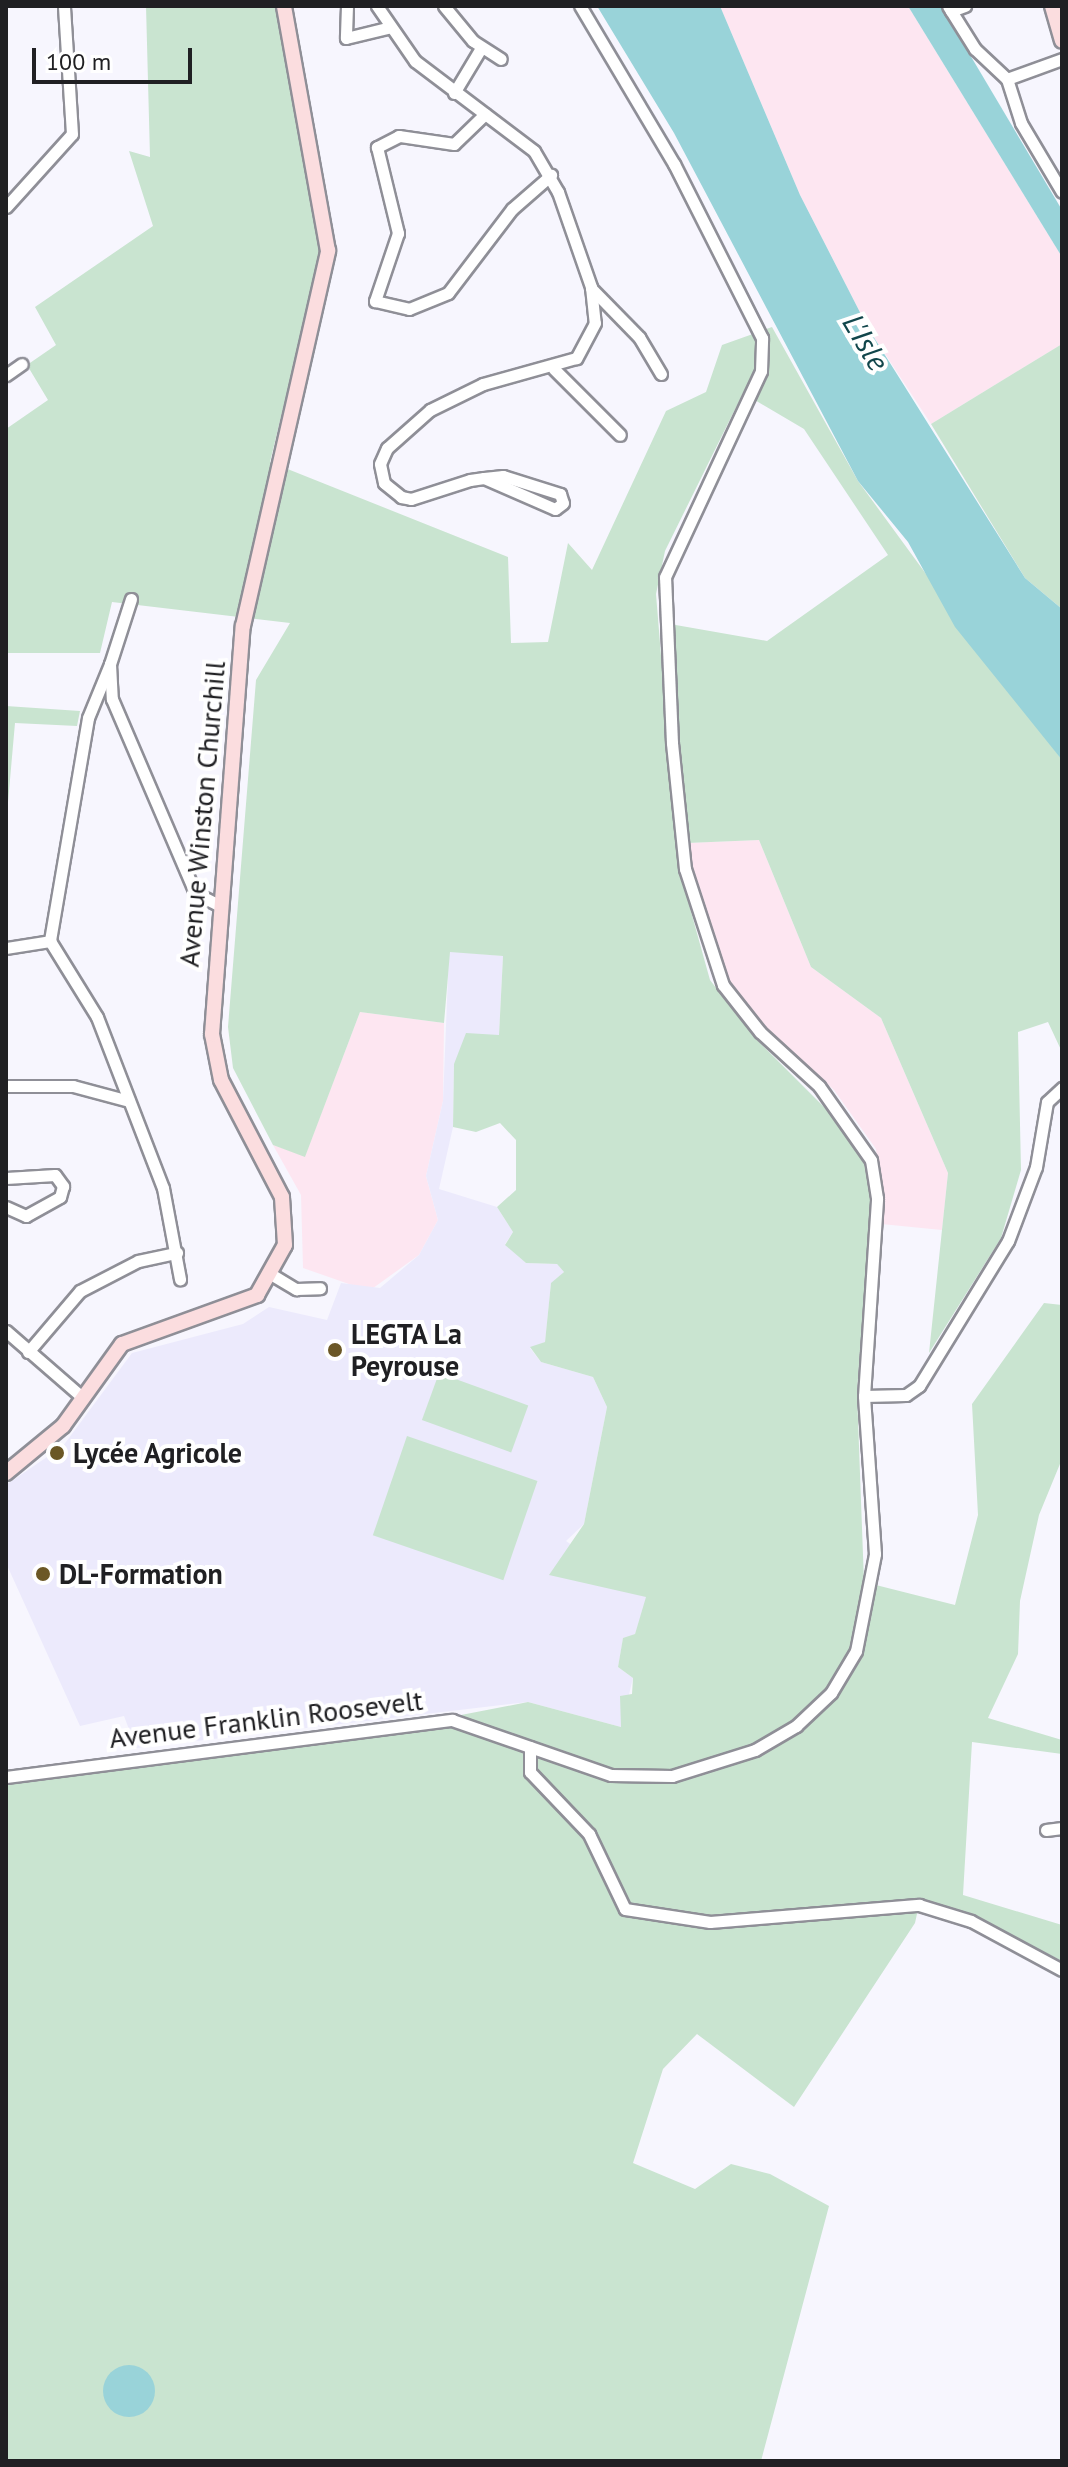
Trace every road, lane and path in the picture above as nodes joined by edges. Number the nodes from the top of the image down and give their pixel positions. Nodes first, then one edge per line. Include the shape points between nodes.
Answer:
1 (64, 6) edge
2 (284, 6) edge
3 (347, 6) edge
4 (377, 6) edge
5 (444, 6) edge
6 (580, 6) edge
7 (965, 6) edge
8 (1052, 6) edge
9 (950, 9) edge
10 (391, 27) junction
11 (1062, 41) edge
12 (481, 48) junction
13 (501, 59) dead end
14 (1062, 59) edge
15 (1007, 79) junction
16 (454, 93) junction
17 (485, 114) junction
18 (551, 175) junction
19 (1062, 192) edge
20 (6, 207) edge
21 (591, 287) junction
22 (22, 364) dead end
23 (554, 369) junction
24 (661, 374) dead end
25 (6, 375) edge
26 (620, 435) dead end
27 (484, 478) junction
28 (131, 599) dead end
29 (110, 664) junction
30 (219, 905) junction
31 (50, 941) junction
32 (6, 948) edge
33 (6, 1086) edge
34 (1062, 1088) edge
35 (129, 1101) junction
36 (6, 1178) edge
37 (6, 1207) edge
38 (177, 1253) junction
39 (274, 1276) junction
40 (180, 1279) dead end
41 (320, 1288) dead end
42 (6, 1331) edge
43 (28, 1352) junction
44 (864, 1396) junction
45 (83, 1398) junction
46 (7, 1471) edge
47 (530, 1747) junction
48 (6, 1777) edge
49 (1062, 1828) edge
50 (1046, 1830) dead end
51 (1062, 1970) edge

1 - 20 street via 72,134
2 - 30 main road, Avenue Winston Churchill via 328,251 247,600
3 - 10 street via 346,38
4 - 10 street
5 - 12 street
6 - 44 street, Avenue Franklin Roosevelt via 674,164 762,338 761,371 665,577 672,743 685,869 723,985 760,1032 828,1096 871,1160 877,1198
7 - 9 street
8 - 11 main road
9 - 15 street
10 - 16 street via 415,61
12 - 13 street
12 - 16 street
14 - 15 street
15 - 19 street via 1021,123
16 - 17 street
17 - 18 street via 534,151
17 - 18 street via 454,144 399,136 377,147 398,233 375,301 409,309 448,293 512,209
18 - 21 street
21 - 23 street via 592,334 576,358
21 - 24 street via 639,337
22 - 25 street
23 - 26 street
23 - 27 street via 483,384 430,410 380,464 392,493 411,499
27 - 27 street via 555,509 563,503 529,482
28 - 29 street
29 - 30 street via 123,731 195,893
29 - 31 street via 88,718
30 - 39 main road, Avenue Winston Churchill via 215,1056 234,1111 282,1197 287,1232
31 - 32 street
31 - 35 street via 82,984
33 - 35 street via 73,1086
34 - 44 street via 1047,1102 1036,1167 1008,1241 919,1386 906,1395
35 - 38 street via 172,1212
36 - 37 street via 55,1175 63,1186 60,1197 26,1216
38 - 40 street
38 - 43 street via 138,1261 80,1291
39 - 41 street via 296,1289
39 - 45 main road via 233,1309 133,1336 107,1358
42 - 43 street
43 - 45 street
44 - 47 street, Avenue Franklin Roosevelt via 875,1554 856,1651 831,1693 796,1726 755,1750 672,1776 611,1775
45 - 46 main road via 46,1442
47 - 48 street, Avenue Franklin Roosevelt via 452,1720 424,1721
47 - 51 street via 530,1772 589,1834 625,1909 710,1922 919,1905 971,1921
49 - 50 street

